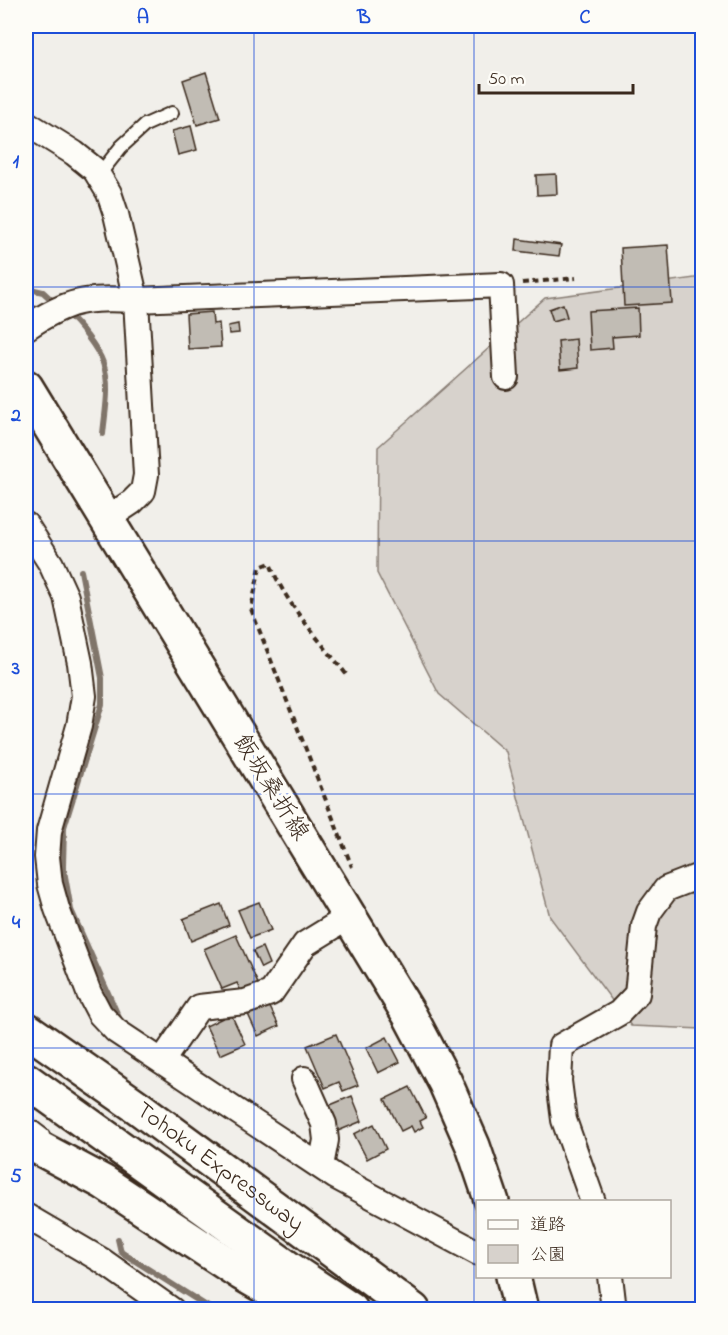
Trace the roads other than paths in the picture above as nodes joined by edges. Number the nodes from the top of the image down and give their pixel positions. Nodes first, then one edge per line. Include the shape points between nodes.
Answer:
1 (172, 113) dead end
2 (32, 135) edge
3 (98, 176) junction
4 (136, 300) junction
5 (26, 328) edge
6 (506, 377) dead end
7 (26, 387) edge
8 (105, 520) junction
9 (26, 525) edge
10 (702, 875) edge
11 (349, 917) junction
12 (26, 1011) edge
13 (26, 1029) edge
14 (162, 1061) junction
15 (304, 1079) dead end
16 (26, 1080) edge
17 (26, 1122) edge
18 (26, 1141) edge
19 (321, 1166) junction
20 (103, 1182) junction
21 (491, 1200) edge
22 (592, 1200) edge
23 (26, 1216) edge
24 (476, 1252) edge
25 (609, 1278) edge
26 (406, 1304) edge
27 (172, 1310) edge
28 (305, 1310) edge
29 (351, 1310) edge
30 (614, 1310) edge

1 - 3 lane via 145,125
2 - 3 street via 74,153
3 - 4 street via 116,213
4 - 5 street via 99,298 73,302
4 - 6 street via 501,285
4 - 8 street via 147,475 143,491
7 - 8 main road, 飯坂桑折線
8 - 11 main road, 飯坂桑折線
9 - 14 street via 66,597 84,696 80,726 49,831 46,857 50,884 100,1014 116,1031
10 - 22 street via 666,889 649,912 637,994 619,1013 561,1046 559,1081 564,1120
11 - 14 street via 305,944 272,993 245,1002 198,1006
11 - 21 main road, 飯坂桑折線 via 445,1082
12 - 26 main road via 273,1191
13 - 26 main road, Tohoku Expressway
14 - 19 street
15 - 19 street via 324,1124 326,1140
16 - 29 main road, Tohoku Expressway
17 - 20 lane
18 - 20 main road
19 - 24 street
20 - 28 main road via 241,1273
23 - 27 street via 101,1260
25 - 30 street

